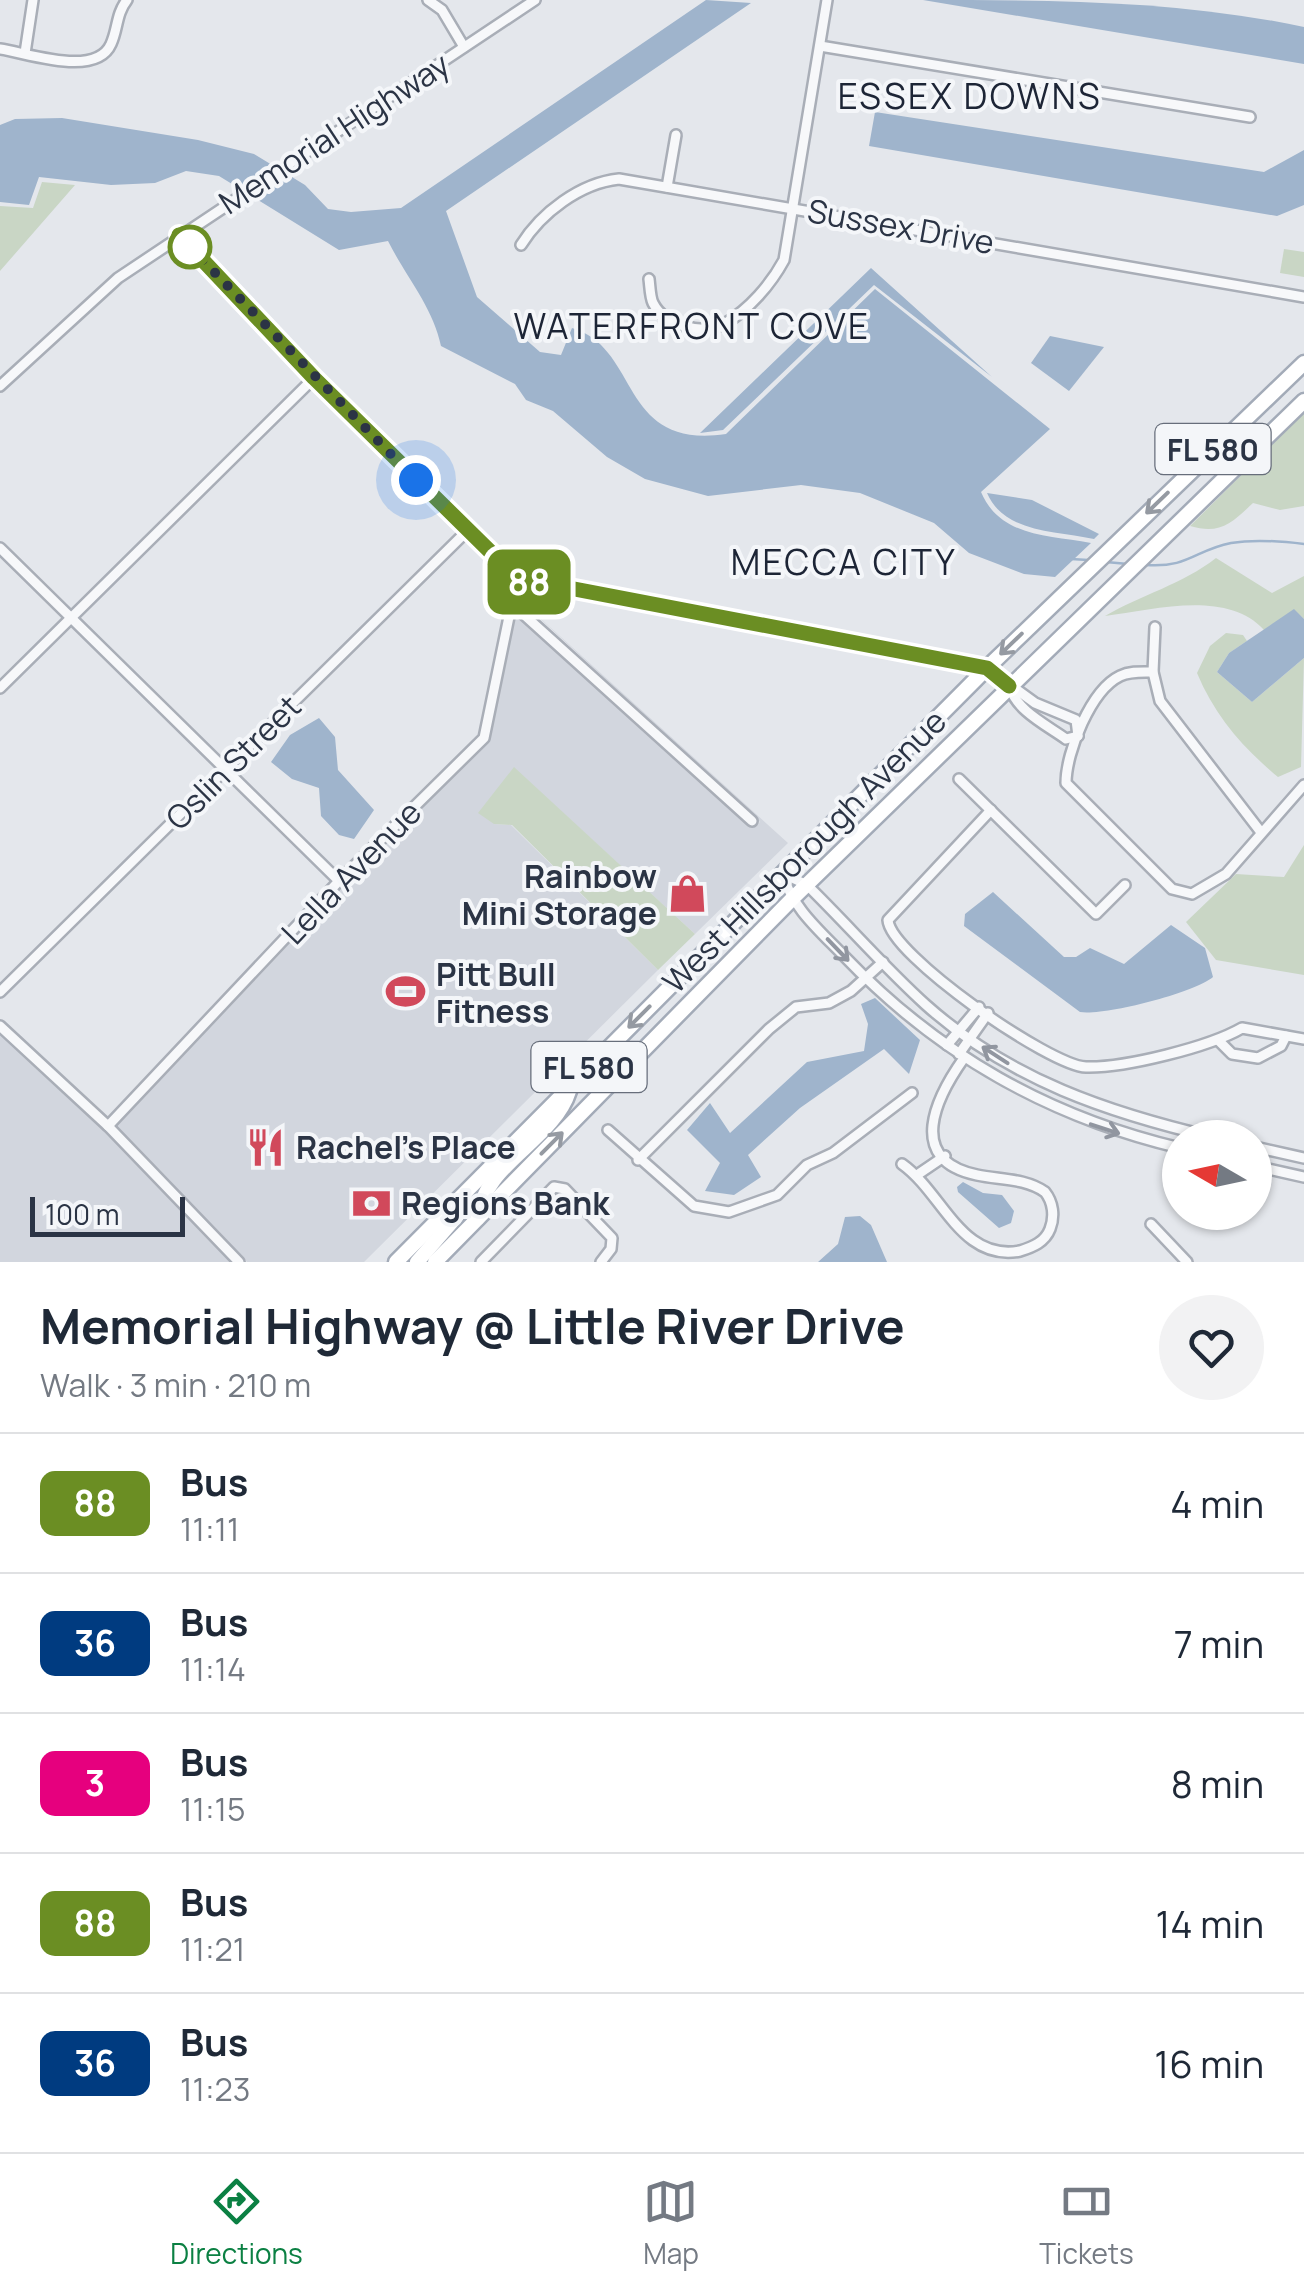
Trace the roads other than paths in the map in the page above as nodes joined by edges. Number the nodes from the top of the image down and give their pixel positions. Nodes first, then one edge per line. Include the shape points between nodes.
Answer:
1 (33, 0) edge
2 (127, 0) edge
3 (428, 0) edge
4 (535, 0) edge
5 (827, 0) edge
6 (443, 5) edge
7 (464, 46) junction
8 (820, 46) junction
9 (0, 48) edge
10 (24, 53) junction
11 (1250, 117) dead end
12 (676, 135) dead end
13 (668, 187) junction
14 (793, 207) junction
15 (179, 235) junction
16 (521, 246) dead end
17 (649, 279) dead end
18 (1304, 297) edge
19 (1304, 363) edge
20 (314, 378) junction
21 (0, 386) edge
22 (1304, 402) edge
23 (466, 532) junction
24 (0, 548) edge
25 (517, 578) junction
26 (512, 604) junction
27 (72, 618) junction
28 (1155, 628) dead end
29 (987, 668) junction
30 (1153, 672) junction
31 (1009, 686) junction
32 (0, 688) edge
33 (1062, 714) junction
34 (1053, 730) junction
35 (1078, 736) junction
36 (226, 768) junction
37 (959, 779) dead end
38 (1304, 785) edge
39 (991, 810) junction
40 (752, 821) dead end
41 (1260, 832) junction
42 (782, 873) junction
43 (339, 882) junction
44 (806, 885) junction
45 (1125, 885) dead end
46 (791, 900) junction
47 (883, 962) junction
48 (866, 979) junction
49 (0, 992) edge
50 (983, 1010) junction
51 (0, 1026) edge
52 (958, 1032) junction
53 (1286, 1036) junction
54 (969, 1039) junction
55 (1304, 1039) edge
56 (1219, 1041) junction
57 (947, 1045) junction
58 (962, 1056) junction
59 (571, 1086) junction
60 (912, 1093) dead end
61 (1162, 1123) edge
62 (108, 1126) junction
63 (608, 1130) dead end
64 (1162, 1143) edge
65 (1272, 1150) edge
66 (945, 1156) junction
67 (1304, 1158) edge
68 (638, 1160) junction
69 (902, 1164) dead end
70 (1272, 1170) edge
71 (916, 1175) junction
72 (1304, 1177) edge
73 (458, 1199) junction
74 (478, 1218) junction
75 (1150, 1224) dead end
76 (239, 1262) edge
77 (396, 1262) edge
78 (417, 1262) edge
79 (434, 1262) edge
80 (481, 1262) edge
81 (601, 1262) edge
82 (1187, 1262) edge

1 - 10 street
2 - 10 street via 100,58 82,62
3 - 6 street
4 - 7 street, Memorial Highway
5 - 8 street
6 - 7 street
7 - 15 street, Memorial Highway
8 - 11 street
8 - 14 street
9 - 10 street
12 - 13 street
13 - 14 street, Sussex Drive
13 - 16 street, Sussex Drive via 598,182 536,221
14 - 17 street via 784,260 771,284 724,324 686,327 667,318 653,303
14 - 18 street, Sussex Drive
15 - 20 street
15 - 21 street, Memorial Highway via 65,323
19 -> 29 main road, West Hillsborough Avenue / FL 580
20 - 23 street
20 - 27 street
22 - 31 main road, West Hillsborough Avenue / FL 580
23 - 25 street
23 - 36 street, Oslin Street
24 - 27 street
25 - 26 street, Lella Avenue
25 - 29 street
26 - 40 street
26 - 43 street, Lella Avenue via 484,738
27 - 32 street
27 - 36 street
28 - 30 street
29 - 31 street
29 - 42 main road, West Hillsborough Avenue / FL 580
30 - 35 street via 1115,678
30 - 41 street via 1160,702
31 - 33 street
31 - 34 street via 1014,701
31 - 44 main road, West Hillsborough Avenue / FL 580
33 - 34 street
33 - 35 street via 1076,720
34 - 35 street via 1066,739
35 - 41 street via 1066,783 1172,890 1192,894 1226,874
36 - 43 street
36 - 49 street, Oslin Street
37 - 39 street
38 - 41 street
39 - 45 street via 1096,914
39 - 50 street via 888,920 894,939
42 - 44 street
42 - 46 street
42 -> 59 main road, West Hillsborough Avenue / FL 580
43 - 62 street, Lella Avenue
44 - 46 main road, West Hillsborough Avenue / FL 580
44 - 47 street
46 -> 48 street
74 -> 46 main road, West Hillsborough Avenue / FL 580
47 - 48 street
47 - 52 street
48 - 57 street
48 - 68 street via 829,1003 796,1007
50 - 52 street
50 - 54 street
50 - 56 street via 1042,1052 1081,1066
51 - 62 street
52 - 54 street
52 - 57 street
53 - 55 street
53 - 56 street via 1242,1028
53 - 56 street via 1258,1058 1228,1052
54 - 58 street
61 -> 54 street via 1087,1103
57 - 58 street
58 -> 64 street via 1050,1108
58 - 66 street via 932,1111 935,1140
59 - 73 main road, West Hillsborough Avenue / FL 580
59 - 74 main road via 563,1110 480,1196
60 - 68 street via 833,1154 807,1165 778,1195 729,1212 694,1206
62 - 76 street
63 - 68 street
65 - 67 street
66 - 71 street
66 - 71 street via 965,1172 1045,1192 1052,1212 1044,1239 1013,1252 980,1246 959,1231
69 - 71 street
70 - 72 street
73 - 77 main road, West Hillsborough Avenue / FL 580
73 - 78 main road via 457,1216
74 - 79 main road, West Hillsborough Avenue / FL 580
75 - 82 street
80 - 81 street via 554,1187 565,1189 612,1238

